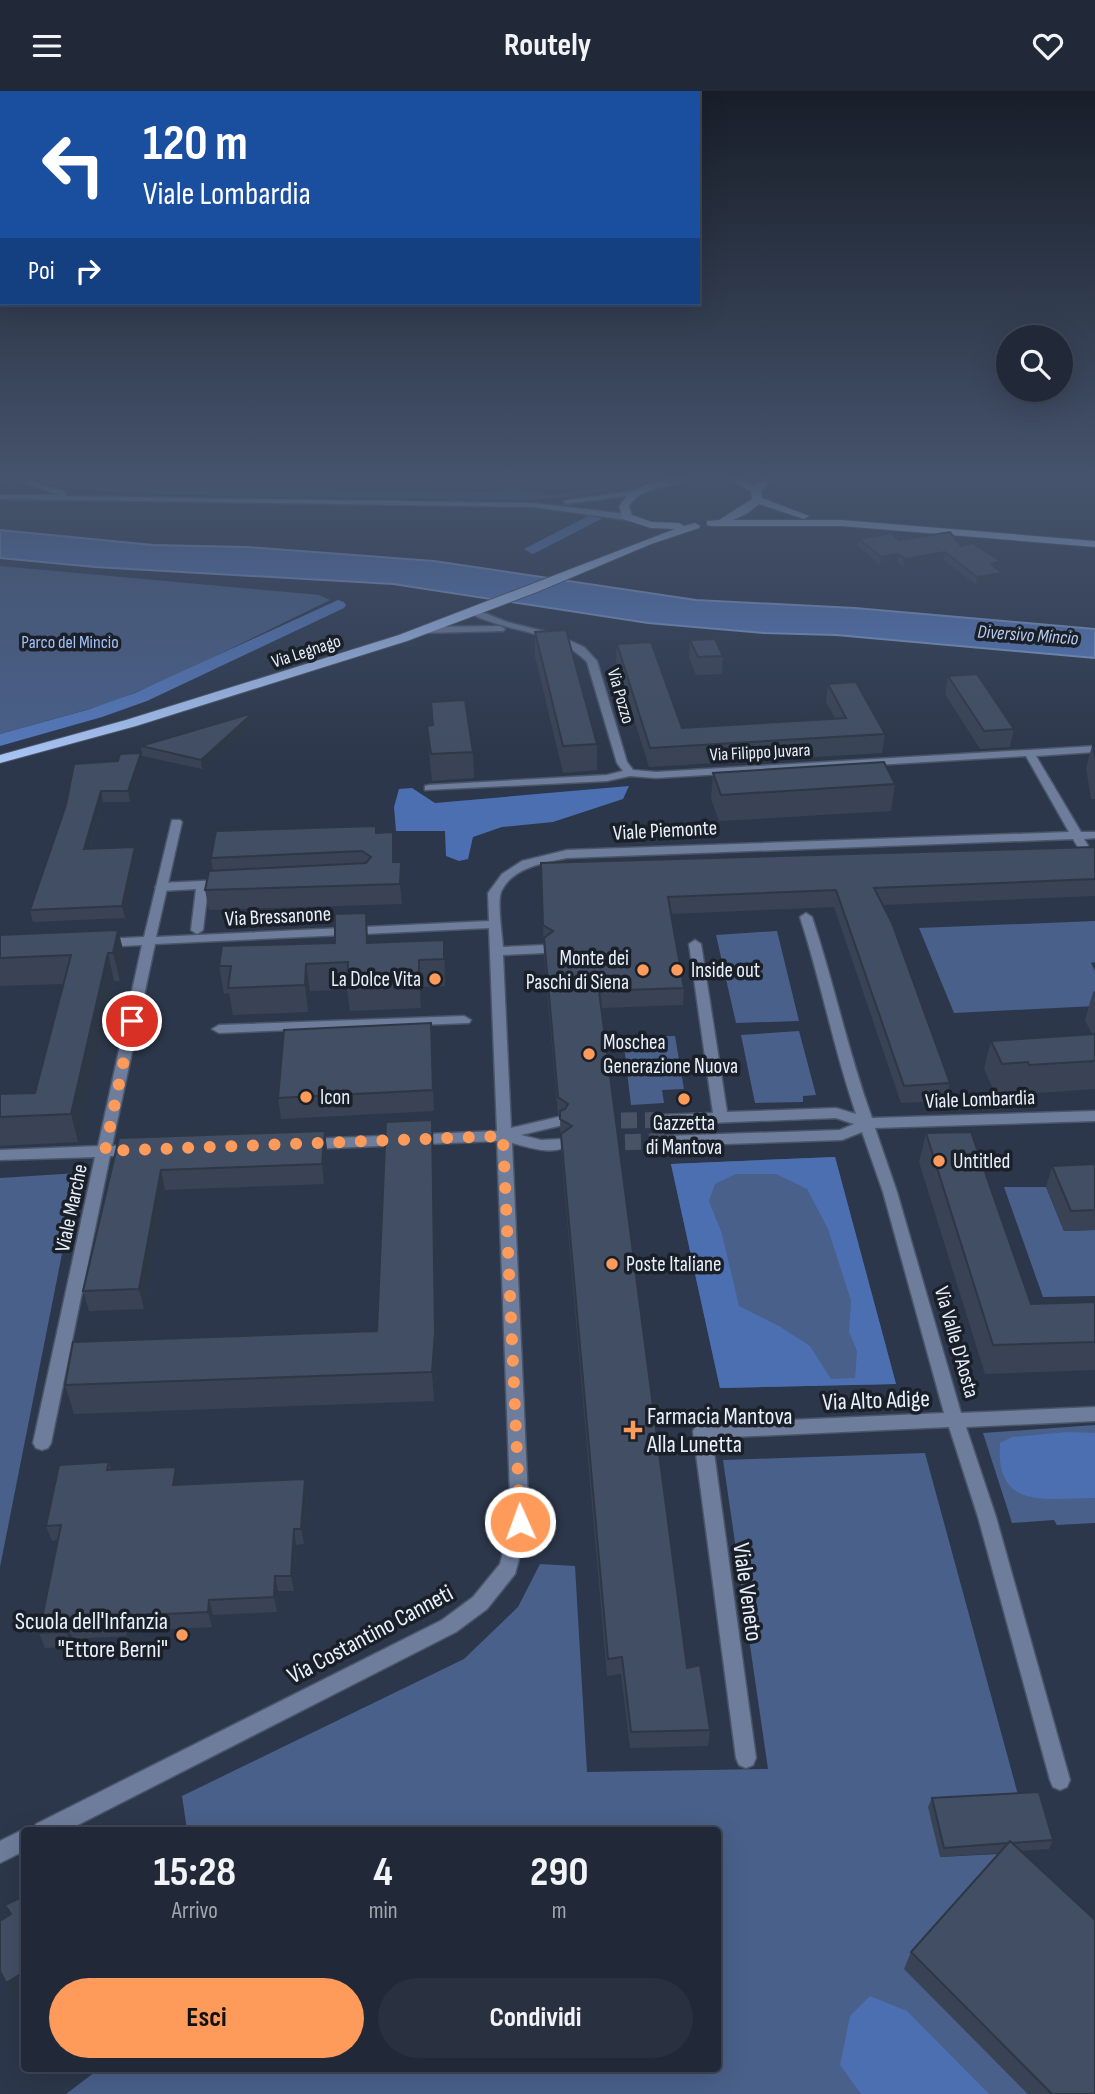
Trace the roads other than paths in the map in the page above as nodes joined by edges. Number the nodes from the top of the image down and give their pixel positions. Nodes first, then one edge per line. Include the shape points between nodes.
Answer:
1 (575, 571) edge
2 (474, 612) junction
3 (424, 630) junction
4 (522, 630) junction
5 (1095, 749) edge
6 (1029, 753) junction
7 (0, 759) edge
8 (630, 773) junction
9 (429, 788) dead end
10 (176, 822) dead end
11 (1095, 835) edge
12 (1078, 836) junction
13 (1091, 860) edge
14 (229, 884) edge
15 (202, 885) junction
16 (161, 887) junction
17 (806, 917) dead end
18 (495, 924) junction
19 (197, 930) dead end
20 (147, 941) junction
21 (94, 943) edge
22 (695, 944) dead end
23 (544, 949) edge
24 (497, 951) junction
25 (464, 1020) dead end
26 (219, 1029) dead end
27 (1095, 1116) edge
28 (721, 1117) junction
29 (659, 1120) tunnel mouth
30 (558, 1122) edge
31 (868, 1123) junction
32 (503, 1136) junction
33 (664, 1140) tunnel mouth
34 (293, 1144) edge
35 (562, 1144) edge
36 (145, 1150) edge
37 (105, 1151) junction
38 (0, 1155) edge
39 (1095, 1414) edge
40 (956, 1421) junction
41 (702, 1431) joint
42 (42, 1443) dead end
43 (747, 1758) dead end
44 (1060, 1780) dead end
45 (51, 1827) edge
46 (21, 1842) edge
47 (0, 1852) edge

1 - 2 main road, Via Legnago
2 - 3 main road, Via Legnago
2 - 4 street, Via Pozzo
3 - 4 street, Via Pozzo
3 - 7 main road, Via Legnago via 231,693
4 - 8 street, Via Pozzo via 564,640 590,658 622,763
5 - 6 street, Via Filippo Juvara
6 - 8 street, Via Filippo Juvara
6 - 12 street
8 - 9 street, Via Filippo Juvara
10 - 16 street, Viale Marche
11 - 12 street, Viale Piemonte
12 - 13 street
12 - 18 street, Viale Piemonte via 551,857 526,863 498,884
14 - 15 street
15 - 16 street
15 - 19 street
16 - 20 street, Viale Marche
17 - 31 street, Via Valle D'Aosta
18 - 20 street, Via Bressanone
18 - 24 street, Viale Piemonte
20 - 21 street, Via Bressanone
20 - 37 street, Viale Marche
22 - 28 street
23 - 24 street
24 - 32 street, Viale Piemonte
25 - 26 street
27 - 31 street, Viale Lombardia
28 - 29 street, Viale Lombardia
28 - 31 street, Viale Lombardia via 836,1113
30 - 32 street
31 - 33 street, Viale Lombardia via 842,1135
31 - 40 street, Via Valle D'Aosta
32 - 34 street
32 - 35 street via 541,1145
32 - 45 street, Via Costantino Canneti via 520,1522 508,1568 480,1603 449,1626
36 - 37 street
37 - 38 street
37 - 42 street, Viale Marche
39 - 40 street, Via Alto Adige
40 - 41 street, Via Alto Adige
40 - 44 street, Via Valle D'Aosta
41 - 43 street, Viale Veneto
46 - 47 street

